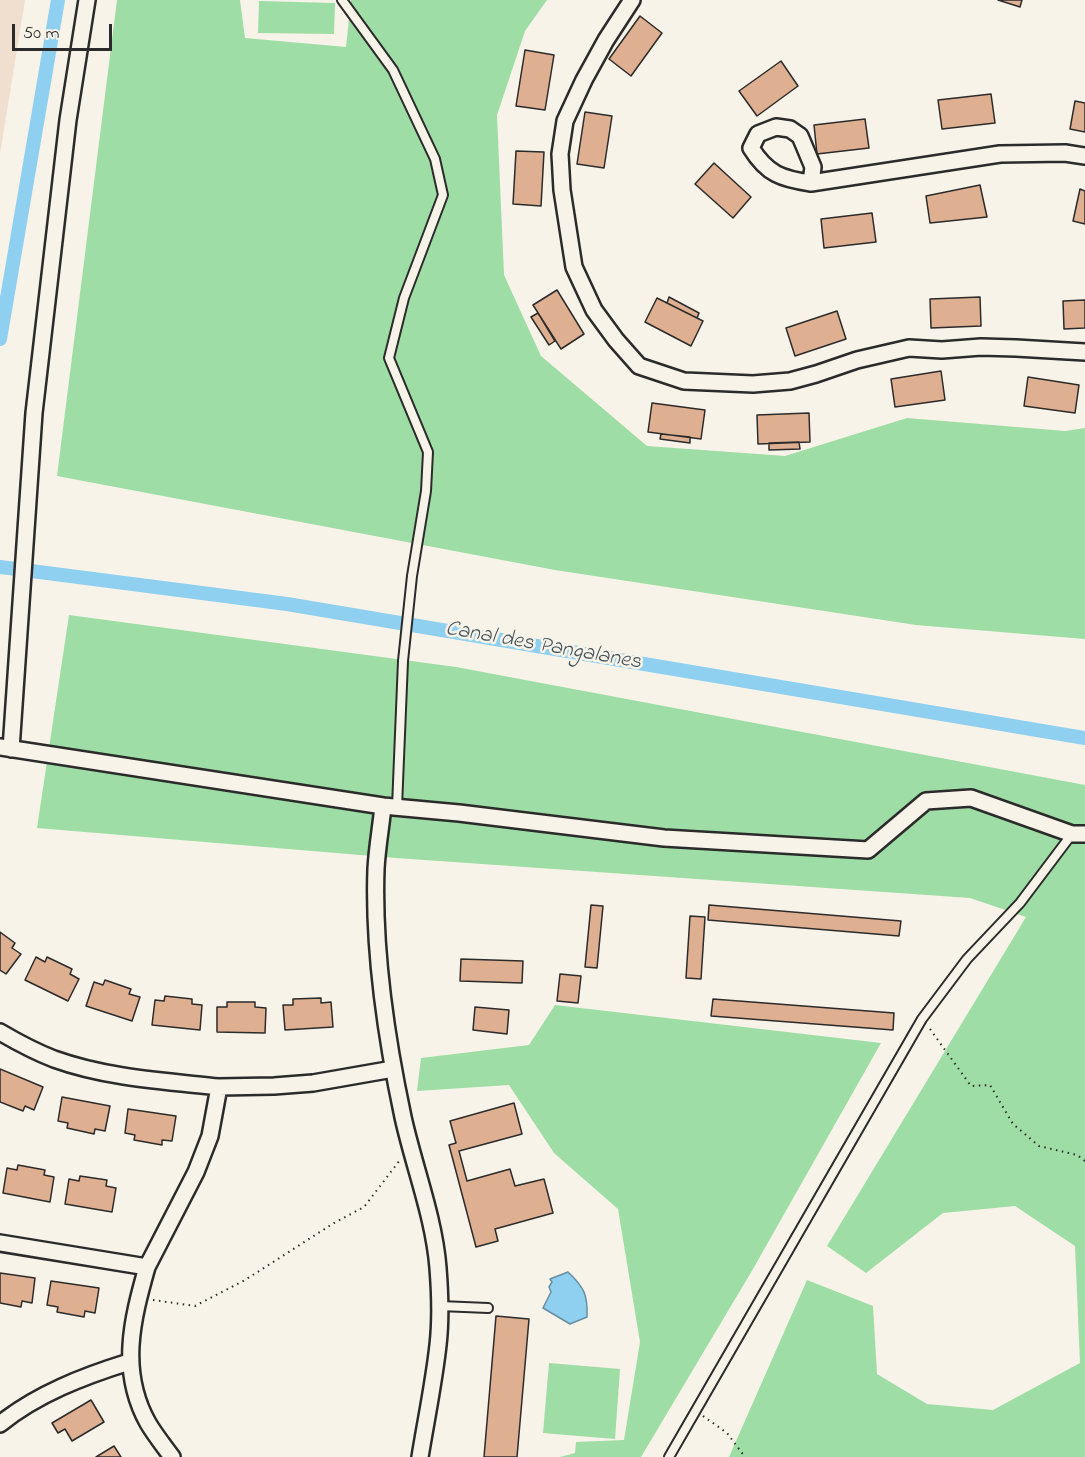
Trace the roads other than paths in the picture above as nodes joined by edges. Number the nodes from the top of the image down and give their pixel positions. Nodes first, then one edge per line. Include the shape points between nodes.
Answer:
1 (87, 0) edge
2 (342, 0) edge
3 (633, 0) edge
4 (1085, 156) edge
5 (811, 183) dead end
6 (1085, 352) edge
7 (5, 748) edge
8 (390, 807) junction
9 (1078, 834) edge
10 (0, 1032) edge
11 (393, 1069) junction
12 (219, 1087) junction
13 (0, 1243) edge
14 (147, 1267) junction
15 (440, 1306) junction
16 (488, 1308) dead end
17 (129, 1362) junction
18 (0, 1424) edge
19 (172, 1457) edge
20 (420, 1457) edge
21 (669, 1457) edge

1 - 7 street via 68,120 34,413 21,599
2 - 8 lane via 393,70 435,159 443,195 404,298 389,358 428,452
3 - 6 street via 584,80 565,121 560,154 574,267 594,310 639,366 684,381 753,384 790,381 909,348
4 - 5 street via 1000,153
7 - 8 street
8 - 9 street via 664,838 868,850 926,801 970,798
8 - 11 street via 376,870 383,999
9 - 21 lane via 968,959 922,1019
10 - 12 street via 53,1058 100,1072
11 - 12 street via 313,1083
11 - 15 street via 438,1264
12 - 14 street via 210,1136 196,1172
13 - 14 street
14 - 17 street
15 - 16 lane
15 - 20 street via 438,1345
17 - 18 street via 64,1386
17 - 19 street via 148,1423

